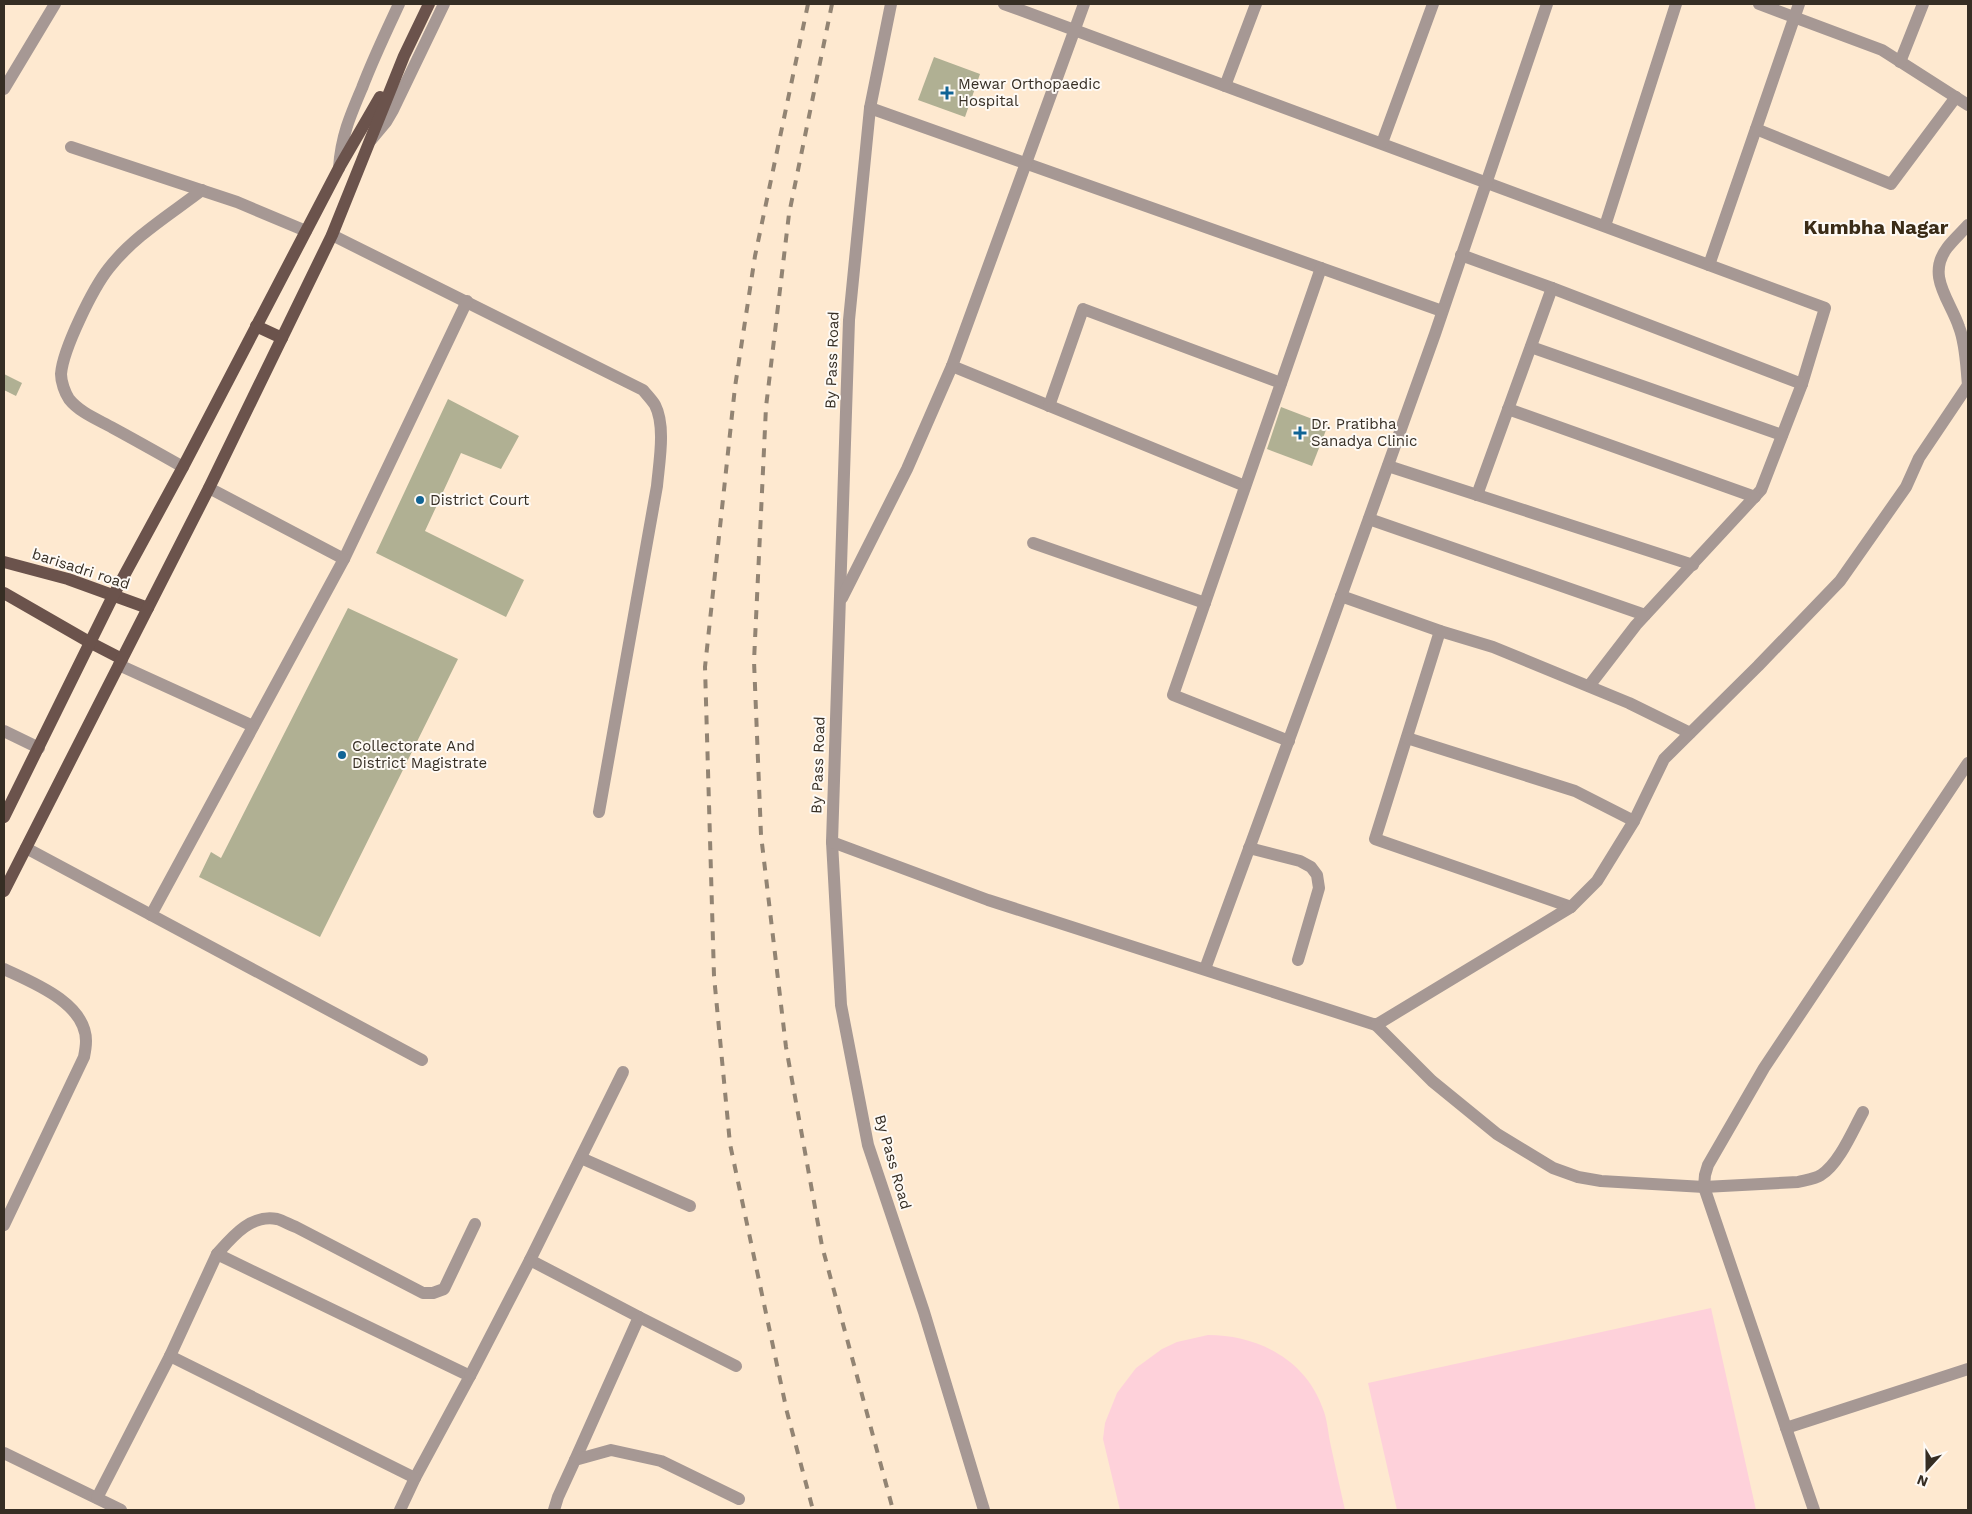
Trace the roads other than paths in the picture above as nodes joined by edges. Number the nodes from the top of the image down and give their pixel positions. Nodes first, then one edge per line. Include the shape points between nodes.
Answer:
1 (55, 4) edge
2 (399, 4) edge
3 (429, 4) edge
4 (444, 4) edge
5 (891, 4) edge
6 (1004, 4) edge
7 (1084, 4) edge
8 (1256, 4) edge
9 (1433, 4) edge
10 (1547, 4) edge
11 (1676, 4) edge
12 (1759, 4) edge
13 (1800, 4) edge
14 (1923, 4) edge
15 (1794, 17) junction
16 (1074, 30) junction
17 (404, 56) junction
18 (1900, 62) junction
19 (1225, 86) junction
20 (4, 89) edge
21 (1956, 97) junction
22 (1968, 105) edge
23 (870, 108) junction
24 (1756, 129) junction
25 (1382, 143) junction
26 (368, 144) junction
27 (71, 148) dead end
28 (1026, 164) junction
29 (339, 168) junction
30 (1485, 181) junction
31 (202, 190) junction
32 (1968, 225) edge
33 (1605, 226) junction
34 (306, 231) junction
35 (332, 235) junction
36 (1461, 255) junction
37 (1709, 265) junction
38 (1321, 268) junction
39 (1552, 288) junction
40 (467, 302) junction
41 (1442, 311) junction
42 (256, 326) junction
43 (282, 338) junction
44 (1531, 347) junction
45 (952, 366) junction
46 (1281, 383) junction
47 (1802, 384) junction
48 (1968, 385) edge
49 (1049, 406) junction
50 (1508, 409) junction
51 (1782, 435) junction
52 (1388, 466) junction
53 (183, 467) junction
54 (1245, 486) junction
55 (209, 488) junction
56 (1476, 495) junction
57 (1755, 497) junction
58 (1368, 519) junction
59 (1033, 543) dead end
60 (344, 559) junction
61 (4, 562) edge
62 (1693, 565) junction
63 (4, 593) edge
64 (113, 596) junction
65 (1341, 596) junction
66 (1205, 602) junction
67 (840, 603) junction
68 (148, 608) junction
69 (1645, 615) junction
70 (1440, 631) junction
71 (91, 643) junction
72 (121, 662) junction
73 (1589, 686) junction
74 (253, 726) junction
75 (4, 732) edge
76 (1690, 733) junction
77 (1407, 738) junction
78 (1288, 741) junction
79 (39, 748) junction
80 (1968, 763) edge
81 (599, 812) dead end
82 (4, 818) edge
83 (1634, 821) junction
84 (832, 842) junction
85 (26, 848) junction
86 (1249, 848) junction
87 (4, 892) edge
88 (1571, 907) junction
89 (151, 915) junction
90 (1298, 960) dead end
91 (4, 969) edge
92 (1205, 969) junction
93 (1376, 1025) junction
94 (422, 1060) dead end
95 (623, 1072) dead end
96 (1863, 1112) dead end
97 (581, 1158) junction
98 (1704, 1186) junction
99 (690, 1206) dead end
100 (476, 1224) dead end
101 (4, 1225) edge
102 (217, 1254) junction
103 (530, 1260) junction
104 (639, 1317) junction
105 (170, 1356) junction
106 (736, 1366) dead end
107 (1968, 1369) edge
108 (470, 1376) junction
109 (1786, 1428) junction
110 (4, 1453) edge
111 (575, 1460) junction
112 (415, 1478) junction
113 (97, 1498) junction
114 (739, 1499) dead end
115 (121, 1510) edge
116 (400, 1510) edge
117 (554, 1510) edge
118 (984, 1510) edge
119 (1814, 1510) edge

1 - 20 street
2 - 29 street via 344,128
3 - 17 main road
4 - 26 street via 393,110
5 - 23 street, By Pass Road
6 - 16 street
7 - 16 street
8 - 19 street
9 - 25 street
10 - 30 street
11 - 33 street
12 - 15 street
13 - 15 street
14 - 18 street
15 - 18 street via 1882,50
15 - 24 street
16 - 19 street
16 - 28 street
17 - 26 main road
17 - 29 main road
18 - 21 street
19 - 25 street
21 - 22 street
21 - 24 street via 1891,184
23 - 28 street
23 - 67 street, By Pass Road via 849,320
24 - 37 street
25 - 30 street
26 - 35 main road
27 - 31 street
28 - 38 street
28 - 45 street
29 - 34 main road
30 - 33 street
30 - 36 street
31 - 34 street
31 - 53 street via 136,241 109,268 77,327 61,375 69,399 86,413
32 - 48 street via 1947,247 1938,269 1941,288 1960,328
33 - 37 street
34 - 42 main road
35 - 40 street
35 - 43 main road
36 - 39 street
36 - 41 street
37 - 47 street via 1825,308
38 - 41 street
38 - 46 street
39 - 44 street
39 - 47 street
40 - 60 street
40 - 81 street via 643,390 655,406 660,425 657,486
41 - 52 street
42 - 43 main road
42 - 53 main road
43 - 55 main road
44 - 50 street
44 - 51 street
45 - 49 street
45 - 67 street via 907,469
46 - 49 street via 1083,309
46 - 54 street
47 - 51 street
48 - 76 street via 1920,458 1906,487 1840,581
49 - 54 street
50 - 56 street
50 - 57 street
51 - 57 street via 1761,490
52 - 56 street
52 - 58 street
53 - 64 main road
54 - 66 street
55 - 60 street
55 - 68 main road
56 - 62 street
57 - 62 street
58 - 65 street
58 - 69 street
59 - 66 street
60 - 74 street
61 - 64 main road, barisadri road via 68,579
62 - 69 street
63 - 71 main road
64 - 68 main road, barisadri road
64 - 71 main road
65 - 70 street
65 - 78 street
66 - 78 street via 1173,695
67 - 84 street, By Pass Road
68 - 72 main road
69 - 73 street
70 - 73 street via 1493,647
70 - 77 street
71 - 72 main road
71 - 79 main road
72 - 74 street
72 - 85 main road
73 - 76 street
74 - 89 street
75 - 79 street
76 - 83 street via 1664,759
77 - 83 street via 1575,791
77 - 88 street via 1375,839
78 - 86 street
79 - 82 main road
80 - 98 street via 1764,1068 1708,1165
83 - 88 street via 1597,881
84 - 92 street via 988,900
84 - 118 street, By Pass Road via 841,1005 868,1145 924,1312
85 - 87 main road
85 - 89 street
86 - 90 street via 1300,861 1317,875 1319,888
86 - 92 street
88 - 93 street
89 - 94 street
91 - 101 street via 50,991 76,1014 86,1040 84,1057
92 - 93 street
93 - 98 street via 1432,1081 1497,1134 1553,1168 1601,1181
95 - 97 street
96 - 98 street via 1834,1162 1821,1175 1798,1182
97 - 99 street
97 - 103 street
98 - 109 street
100 - 102 street via 444,1289 433,1294 423,1293 277,1219 263,1219 250,1224 237,1232
102 - 105 street
102 - 108 street
103 - 104 street
103 - 108 street
104 - 106 street
104 - 111 street
105 - 112 street
105 - 113 street
107 - 109 street
108 - 112 street
109 - 119 street
110 - 113 street
111 - 114 street via 611,1450 661,1461
111 - 117 street
112 - 116 street
113 - 115 street

